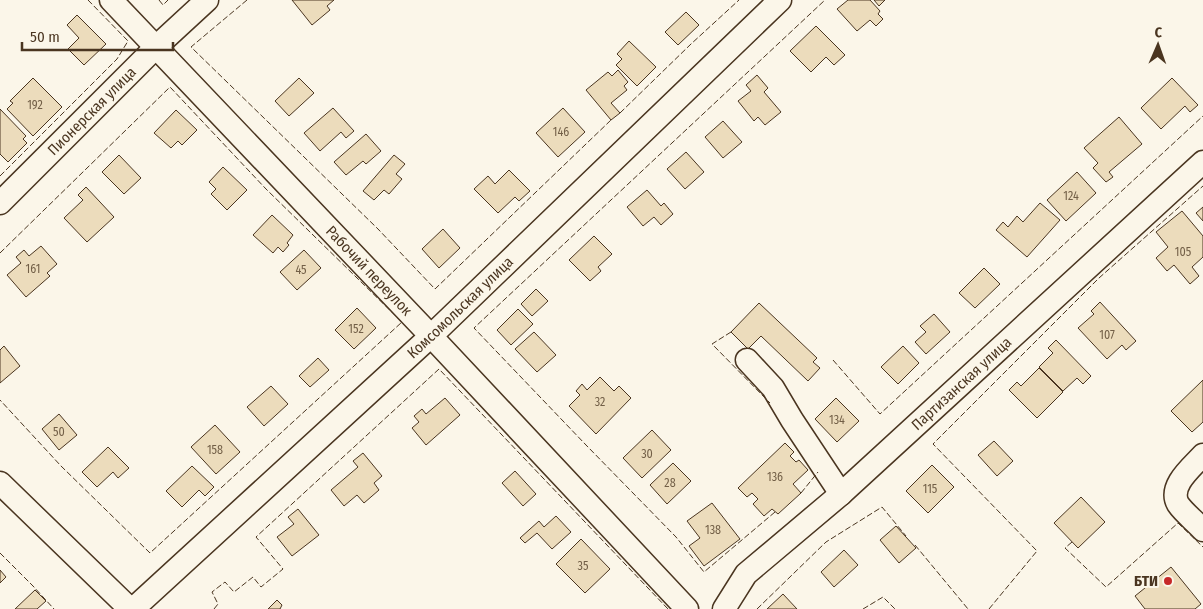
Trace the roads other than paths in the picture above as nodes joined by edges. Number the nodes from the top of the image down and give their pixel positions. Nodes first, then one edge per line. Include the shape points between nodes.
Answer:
1 (111, 0) edge
2 (207, 0) edge
3 (780, 0) edge
4 (156, 47) junction
5 (1203, 162) edge
6 (0, 203) edge
7 (431, 336) junction
8 (747, 360) dead end
9 (1203, 455) edge
10 (0, 483) edge
11 (841, 494) junction
12 (1203, 530) edge
13 (132, 609) edge
14 (687, 609) edge
15 (724, 609) edge

1 - 4 street, Рабочий переулок
2 - 4 street, Пионерская улица
3 - 7 street, Комсомольская улица
4 - 6 street, Пионерская улица
4 - 7 street, Рабочий переулок
5 - 11 street, Партизанская улица
7 - 13 street, Комсомольская улица
7 - 14 street, Рабочий переулок
8 - 11 street via 773,388
9 - 12 street via 1178,484 1176,493 1178,504
10 - 13 street
11 - 15 street, Партизанская улица via 746,574

